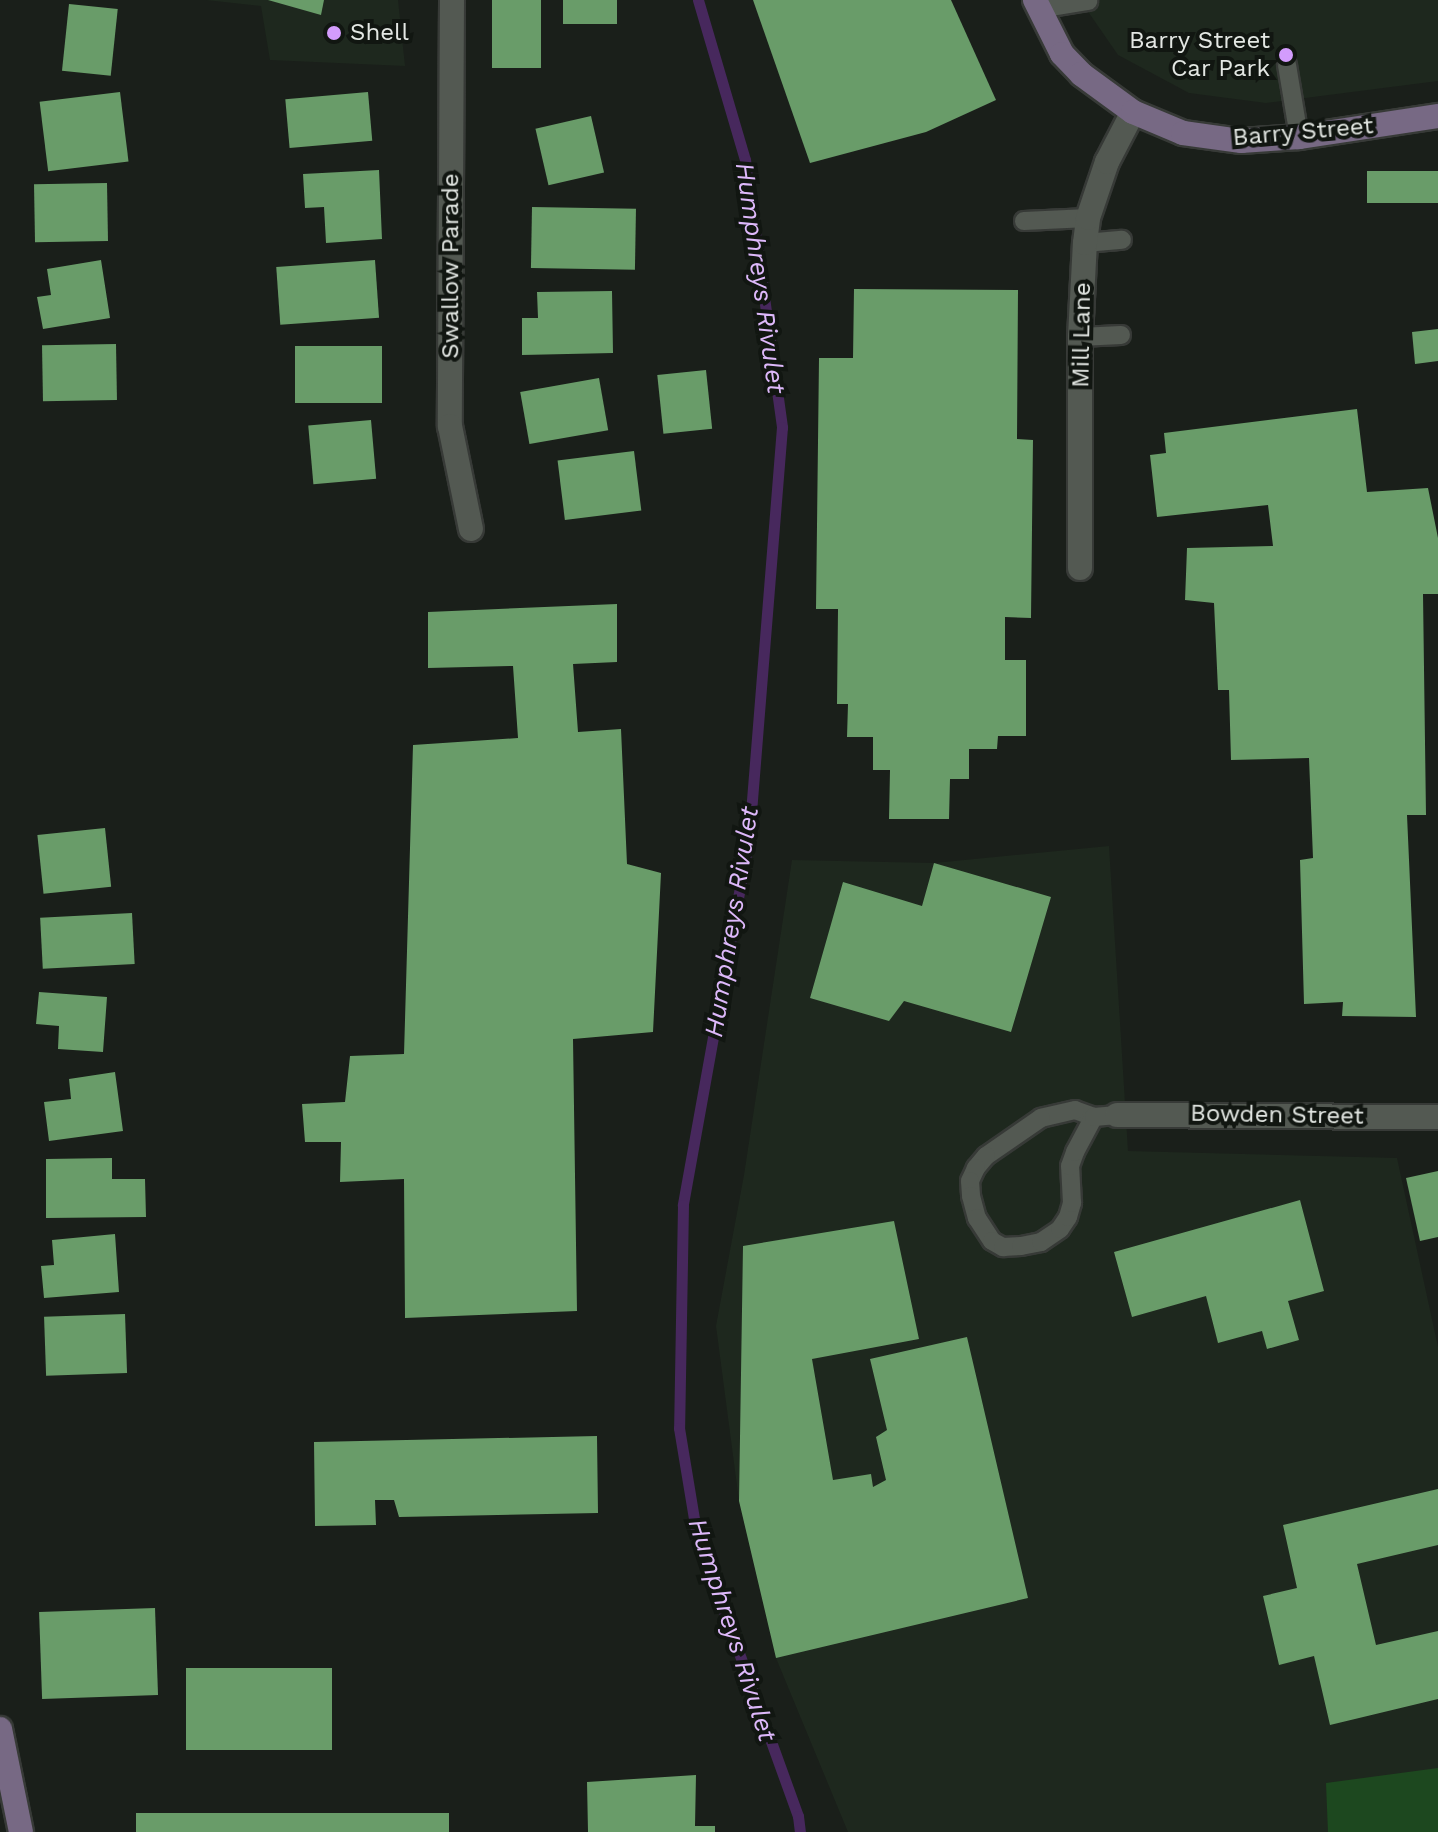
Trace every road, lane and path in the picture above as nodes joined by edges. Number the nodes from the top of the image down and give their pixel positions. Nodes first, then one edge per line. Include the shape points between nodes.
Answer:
1 (452, 0) edge
2 (1088, 1) edge
3 (1036, 4) edge
4 (1287, 65) dead end
5 (1133, 112) junction
6 (1438, 116) edge
7 (1299, 137) junction
8 (1088, 218) junction
9 (1024, 221) dead end
10 (1122, 240) dead end
11 (1085, 243) junction
12 (1121, 335) dead end
13 (1080, 337) junction
14 (471, 529) dead end
15 (1080, 568) dead end
16 (1105, 1116) junction
17 (1438, 1117) edge
18 (0, 1729) edge
19 (21, 1832) edge

1 - 14 street, Swallow Parade via 450,426
2 - 3 lane
3 - 5 street, Barry Street via 1062,54
4 - 7 lane
5 - 7 street, Barry Street via 1211,139
5 - 8 street, Mill Lane via 1107,162
6 - 7 street, Barry Street
8 - 9 lane
8 - 11 street, Mill Lane
10 - 11 lane
11 - 13 street, Mill Lane
12 - 13 lane
13 - 15 street, Mill Lane
16 - 16 lane via 1070,1166 1072,1203 1060,1229 1041,1242 1021,1246 1003,1247 992,1241 971,1196 970,1181 981,1162 1041,1118 1075,1110
16 - 17 street, Bowden Street
18 - 19 street

